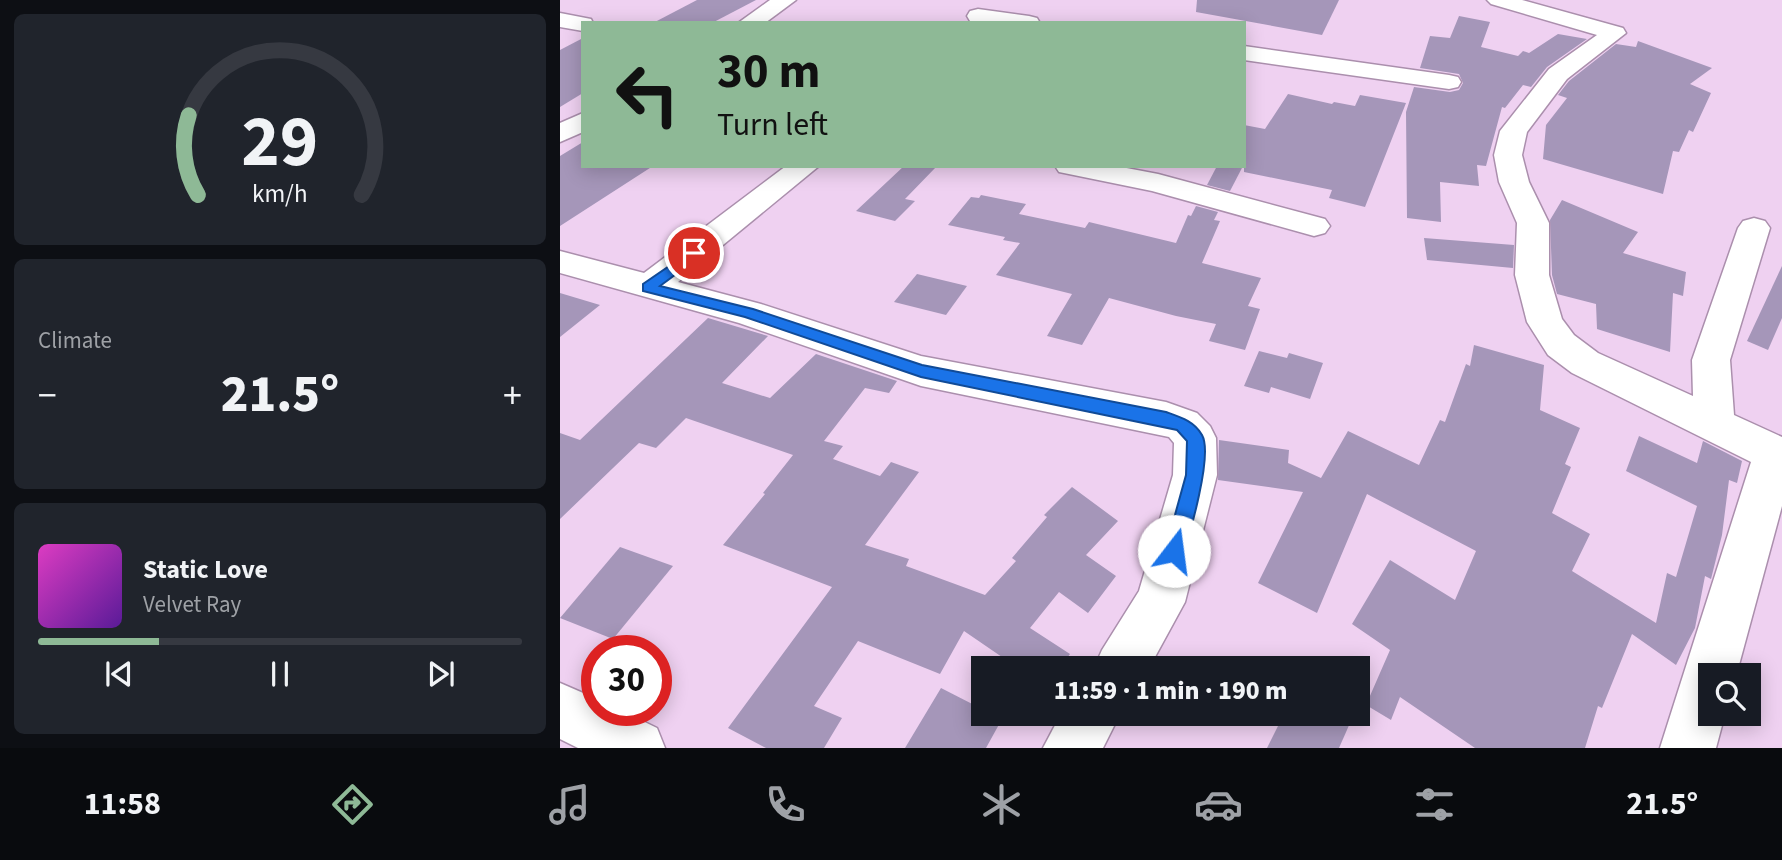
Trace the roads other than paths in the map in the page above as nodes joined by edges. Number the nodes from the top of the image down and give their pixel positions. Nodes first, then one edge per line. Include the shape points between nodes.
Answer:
1 (785, 0) edge
2 (1498, 0) edge
3 (980, 13) edge
4 (560, 20) edge
5 (752, 21) edge
6 (1019, 21) edge
7 (581, 24) edge
8 (1246, 53) edge
9 (1449, 82) dead end
10 (581, 122) edge
11 (560, 134) edge
12 (802, 168) edge
13 (1079, 168) edge
14 (1314, 226) dead end
15 (1754, 228) dead end
16 (560, 262) edge
17 (648, 288) junction
18 (1714, 426) junction
19 (1778, 455) edge
20 (1127, 656) edge
21 (560, 710) edge
22 (1085, 726) edge
23 (637, 748) edge
24 (1071, 748) edge
25 (1688, 748) edge

1 - 5 street
2 - 18 street via 1615,33 1558,74 1514,131 1508,155 1514,182 1533,223 1532,275 1545,322 1561,345 1585,363
3 - 6 street
4 - 7 street
8 - 9 street
10 - 11 street
12 - 17 street
13 - 14 street via 1158,183
15 - 18 street via 1711,359
16 - 17 street
17 - 20 street via 748,313 921,371 1183,425 1195,438 1195,475 1160,602
18 - 19 street
19 - 25 street
21 - 23 street
22 - 24 street

